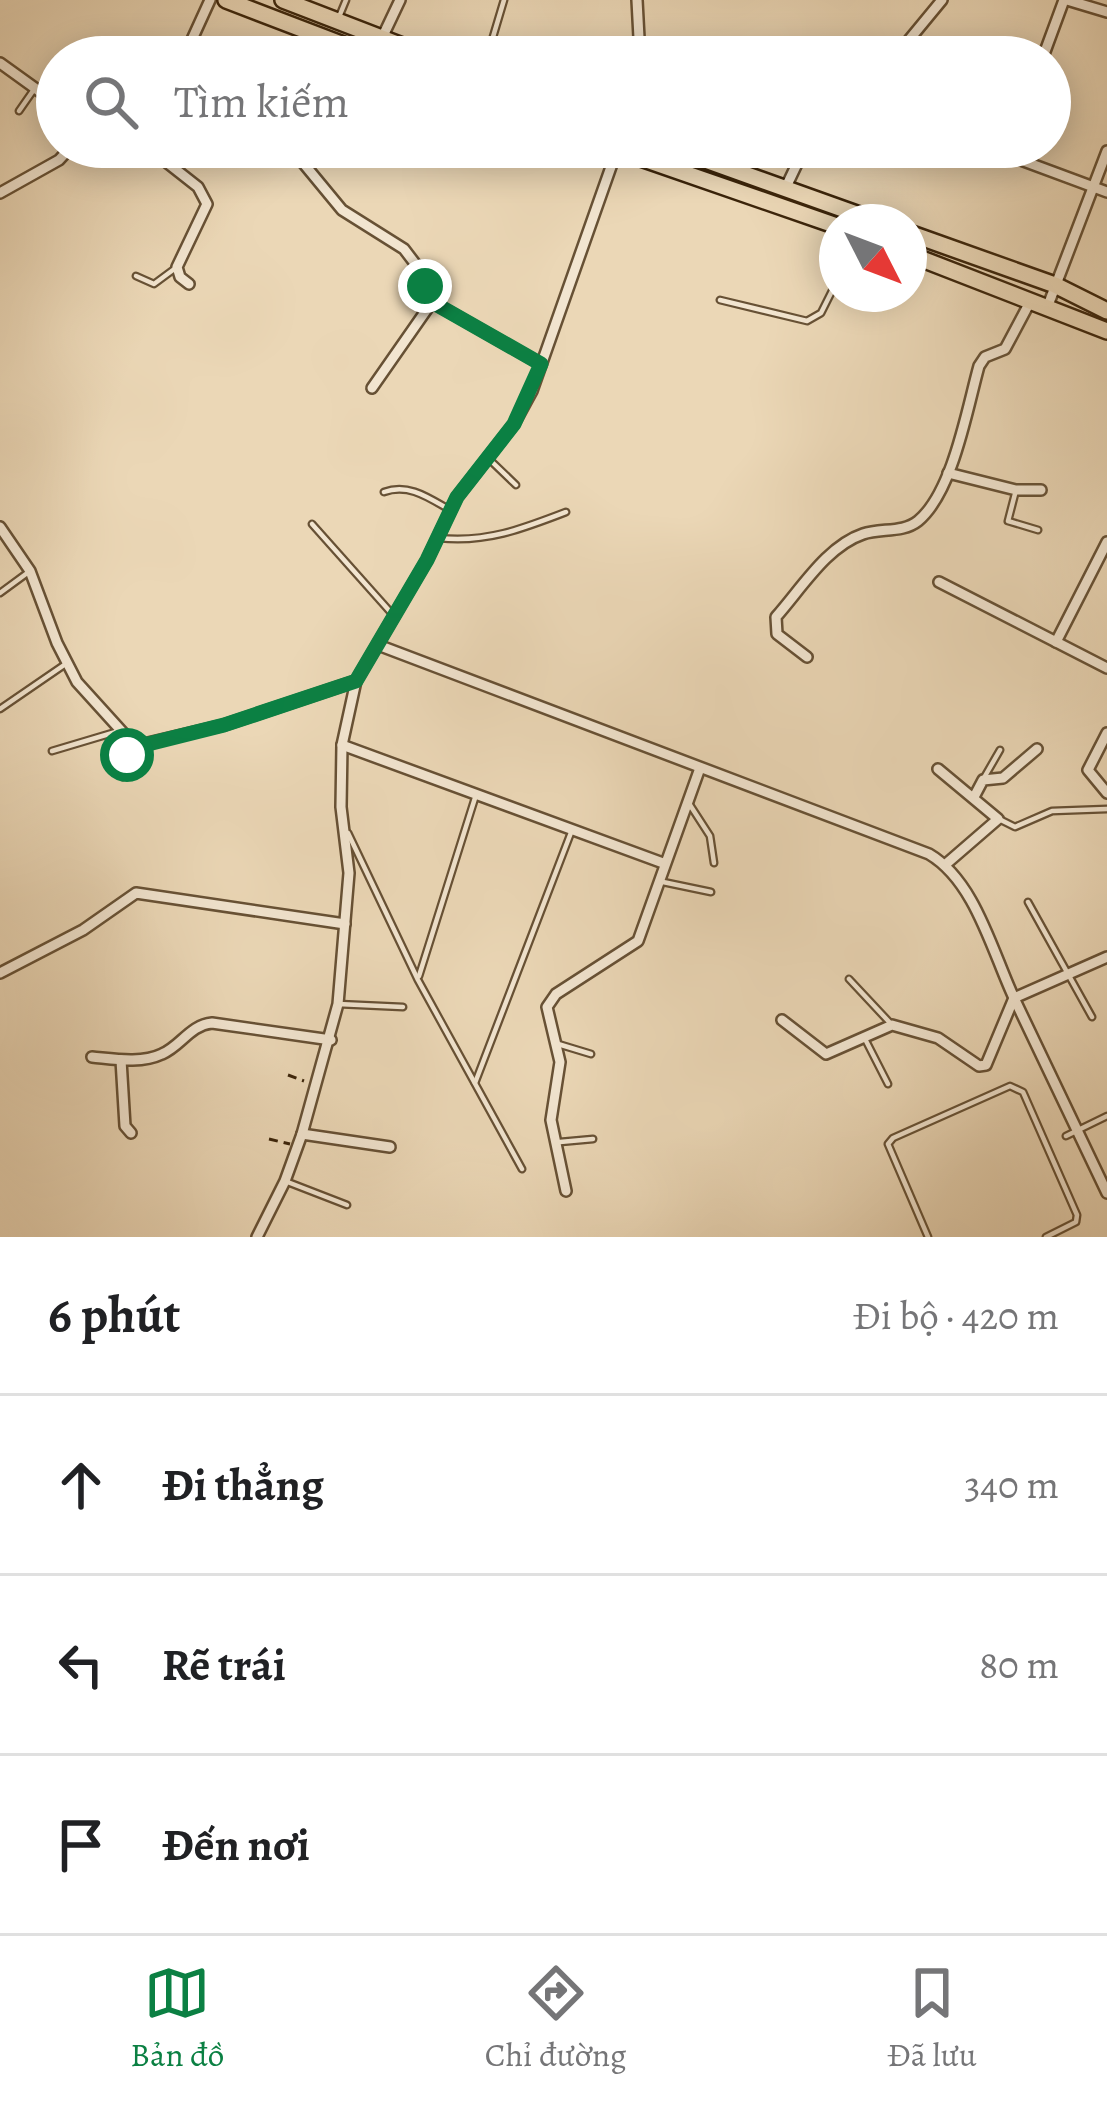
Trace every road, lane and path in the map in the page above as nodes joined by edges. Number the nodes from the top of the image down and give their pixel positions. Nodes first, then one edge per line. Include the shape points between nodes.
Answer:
1 (210, 0) edge
2 (226, 0) edge
3 (283, 0) edge
4 (346, 0) edge
5 (400, 0) edge
6 (504, 0) edge
7 (637, 0) edge
8 (942, 0) edge
9 (1065, 0) edge
10 (1107, 13) edge
11 (338, 21) junction
12 (194, 36) edge
13 (320, 36) edge
14 (377, 36) edge
15 (383, 36) edge
16 (493, 36) edge
17 (639, 36) edge
18 (912, 36) edge
19 (1051, 36) edge
20 (0, 64) edge
21 (35, 88) joint
22 (19, 111) dead end
23 (1107, 151) edge
24 (44, 168) edge
25 (174, 168) edge
26 (307, 168) edge
27 (608, 168) edge
28 (672, 168) edge
29 (729, 168) edge
30 (796, 168) edge
31 (1043, 168) edge
32 (1092, 186) junction
33 (786, 188) junction
34 (1107, 192) edge
35 (0, 193) edge
36 (827, 204) edge
37 (819, 220) edge
38 (927, 239) edge
39 (927, 261) edge
40 (177, 268) junction
41 (136, 276) dead end
42 (189, 284) dead end
43 (1054, 285) junction
44 (720, 300) dead end
45 (432, 302) junction
46 (1030, 302) junction
47 (1047, 308) junction
48 (1107, 311) edge
49 (822, 312) edge
50 (1107, 331) edge
51 (541, 364) junction
52 (372, 388) dead end
53 (488, 458) junction
54 (948, 473) junction
55 (517, 485) dead end
56 (1016, 490) junction
57 (1041, 490) dead end
58 (384, 492) dead end
59 (450, 510) junction
60 (566, 512) dead end
61 (312, 524) dead end
62 (0, 526) edge
63 (1038, 530) dead end
64 (437, 538) junction
65 (1107, 542) edge
66 (30, 571) junction
67 (939, 583) dead end
68 (0, 593) edge
69 (394, 616) junction
70 (1056, 642) junction
71 (378, 645) junction
72 (807, 657) dead end
73 (67, 663) junction
74 (1107, 668) edge
75 (356, 681) junction
76 (0, 709) edge
77 (119, 731) junction
78 (1107, 733) edge
79 (342, 745) junction
80 (140, 746) junction
81 (1037, 749) dead end
82 (1000, 750) dead end
83 (52, 752) dead end
84 (700, 768) junction
85 (938, 770) dead end
86 (123, 777) dead end
87 (982, 781) junction
88 (477, 793) junction
89 (1107, 793) edge
90 (974, 797) junction
91 (687, 800) junction
92 (1107, 809) edge
93 (998, 819) junction
94 (343, 823) junction
95 (572, 830) junction
96 (663, 862) junction
97 (714, 863) dead end
98 (946, 864) junction
99 (657, 881) junction
100 (711, 892) dead end
101 (1028, 902) dead end
102 (345, 924) junction
103 (1107, 957) edge
104 (0, 973) edge
105 (1071, 974) junction
106 (849, 979) dead end
107 (418, 980) junction
108 (1014, 998) junction
109 (338, 1004) junction
110 (403, 1007) dead end
111 (1093, 1017) dead end
112 (782, 1020) dead end
113 (892, 1024) junction
114 (863, 1037) junction
115 (331, 1040) junction
116 (558, 1044) junction
117 (592, 1054) dead end
118 (92, 1057) dead end
119 (121, 1060) junction
120 (288, 1075) dead end
121 (475, 1083) junction
122 (888, 1084) dead end
123 (317, 1085) junction
124 (1107, 1116) edge
125 (131, 1133) dead end
126 (1071, 1133) junction
127 (269, 1139) dead end
128 (592, 1139) dead end
129 (299, 1140) junction
130 (1055, 1140) dead end
131 (554, 1142) junction
132 (1046, 1144) junction
133 (390, 1147) dead end
134 (522, 1169) dead end
135 (285, 1181) junction
136 (566, 1191) dead end
137 (1107, 1193) edge
138 (347, 1205) dead end
139 (257, 1237) edge
140 (928, 1237) edge
141 (1046, 1237) edge

1 - 12 street
2 - 13 main road
3 - 11 main road
4 - 11 lane
5 - 15 street
6 - 16 lane
7 - 17 street
8 - 18 street
9 - 10 street
9 - 19 street
11 - 14 main road
20 - 21 street
21 - 22 lane
23 - 32 street
24 - 35 street
25 - 40 street via 206,203
26 - 45 street via 342,210 404,249
27 - 51 street
28 - 37 main road
29 - 33 main road
30 - 33 street
31 - 32 street
32 - 34 street
32 - 43 street
33 - 36 main road
38 - 43 main road
39 - 46 main road
40 - 41 lane via 154,284
40 - 42 street
43 - 47 street
43 - 48 main road
44 - 49 lane via 807,321
45 - 51 street
45 - 52 street
46 - 47 main road
46 - 54 street via 1005,349 979,366
47 - 50 main road
51 - 53 street
53 - 55 lane
53 - 59 street
54 - 56 street
54 - 72 street via 922,518 838,546 776,617 777,634
56 - 57 street
56 - 63 lane via 1008,521
58 - 59 lane via 418,492
59 - 64 street
60 - 64 lane via 502,536
61 - 69 lane
62 - 66 street
64 - 69 street
65 - 70 street
66 - 68 lane
66 - 73 street
67 - 70 street
69 - 71 street
70 - 74 street
71 - 75 street
71 - 84 street
73 - 76 lane
73 - 77 street
75 - 79 street
75 - 80 street
77 - 80 street
77 - 83 lane
78 - 89 street via 1088,770
79 - 88 street
79 - 94 street
80 - 86 lane via 127,755
81 - 87 street via 1004,778
82 - 87 lane
84 - 91 street
84 - 98 street
85 - 90 street
87 - 90 street
88 - 95 street
88 - 107 lane
90 - 93 street
91 - 96 street
91 - 97 lane via 714,845
92 - 93 lane via 1052,811 1015,827
93 - 98 street
94 - 102 street
94 - 107 lane
95 - 96 street
95 - 121 lane
96 - 99 street
98 - 108 street
99 - 100 lane
99 - 116 street via 638,940 547,1006
101 - 105 lane
102 - 104 street via 136,893
102 - 109 street
103 - 105 street
105 - 108 street
105 - 111 lane
106 - 113 lane
107 - 121 lane
108 - 113 street via 986,1065 938,1037
108 - 126 street
109 - 110 lane
109 - 115 street
112 - 114 street via 826,1054
113 - 114 street
114 - 122 lane
115 - 119 street via 202,1024 164,1054
115 - 123 street
116 - 117 lane
116 - 131 street
118 - 119 street
119 - 125 street
120 - 123 path
121 - 134 lane
123 - 129 street
124 - 126 lane
126 - 137 street
127 - 129 path
128 - 131 lane
129 - 133 street
129 - 135 street
130 - 132 lane
131 - 136 street
132 - 140 lane via 1023,1092 1010,1085 893,1138 889,1151
132 - 141 lane via 1077,1215
135 - 138 lane
135 - 139 street

